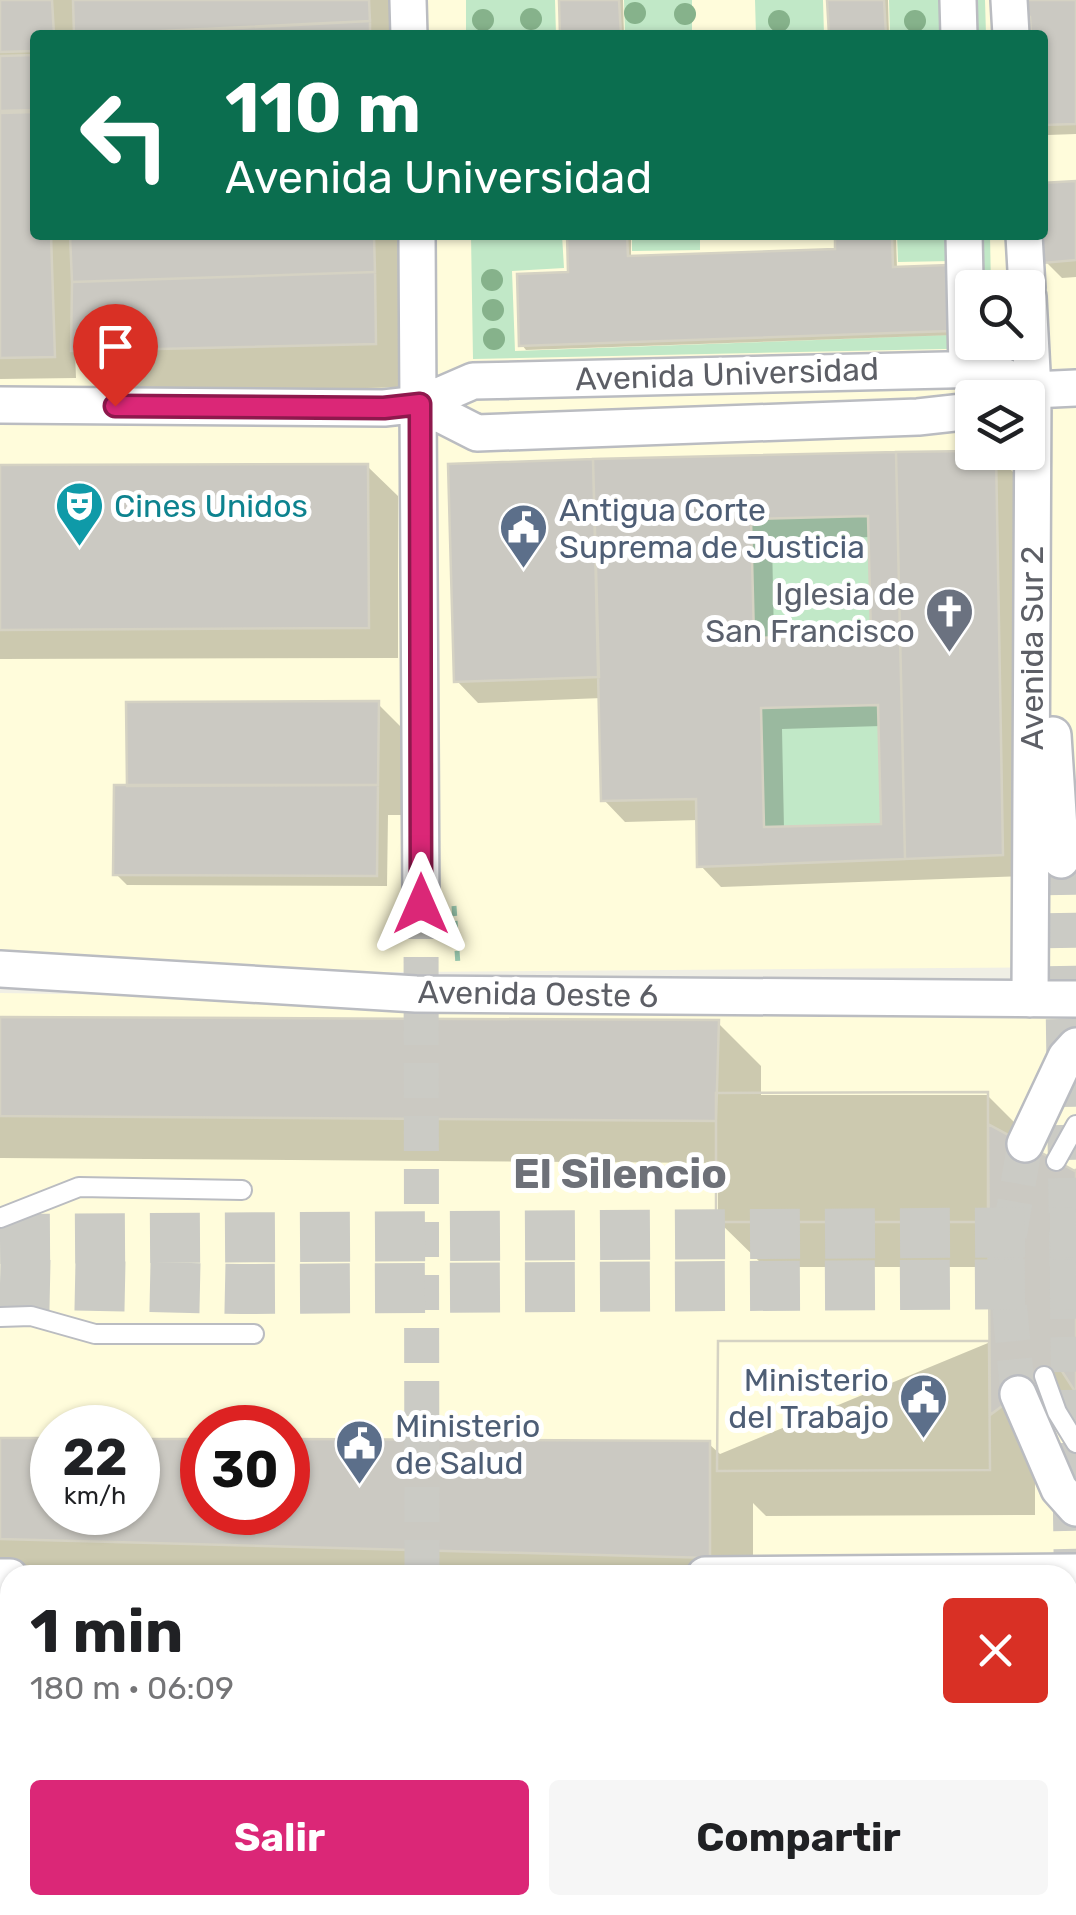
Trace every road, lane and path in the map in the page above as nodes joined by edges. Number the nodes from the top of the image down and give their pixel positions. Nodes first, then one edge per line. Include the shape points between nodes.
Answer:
1 (408, 0) edge
2 (958, 0) edge
3 (1009, 0) edge
4 (409, 30) edge
5 (959, 30) edge
6 (1011, 30) edge
7 (417, 240) edge
8 (964, 240) edge
9 (1024, 240) edge
10 (1026, 270) edge
11 (968, 368) junction
12 (1006, 380) edge
13 (1076, 388) edge
14 (1045, 392) edge
15 (420, 404) junction
16 (0, 405) edge
17 (955, 413) edge
18 (1026, 470) edge
19 (1031, 470) edge
20 (1061, 860) tunnel mouth
21 (421, 904) tunnel mouth
22 (0, 970) edge
23 (1030, 999) junction
24 (1076, 999) edge
25 (1076, 1046) edge
26 (1076, 1124) edge
27 (1025, 1144) tunnel mouth
28 (1056, 1161) dead end
29 (242, 1190) dead end
30 (0, 1218) edge
31 (0, 1317) edge
32 (254, 1334) dead end
33 (1031, 1385) joint
34 (1076, 1443) edge
35 (1076, 1508) edge

1 - 4 street
2 - 5 street
3 - 6 street
7 - 15 street
8 - 11 street
9 - 10 street
11 - 12 street, Avenida Universidad via 989,368
11 - 15 street, Avenida Universidad via 473,381
13 - 14 street, Avenida Universidad
15 - 16 street, Avenida Universidad
15 - 17 street, Avenida Universidad via 477,433
15 - 21 street
18 - 23 street, Avenida Sur 2
19 - 20 street
22 - 23 street, Avenida Oeste 6 via 416,994
23 - 24 street, Avenida Oeste 6
25 - 27 street
26 - 28 lane
29 - 30 lane via 79,1188
31 - 32 lane via 32,1316 95,1334
33 - 34 lane
33 - 35 street via 1060,1489

